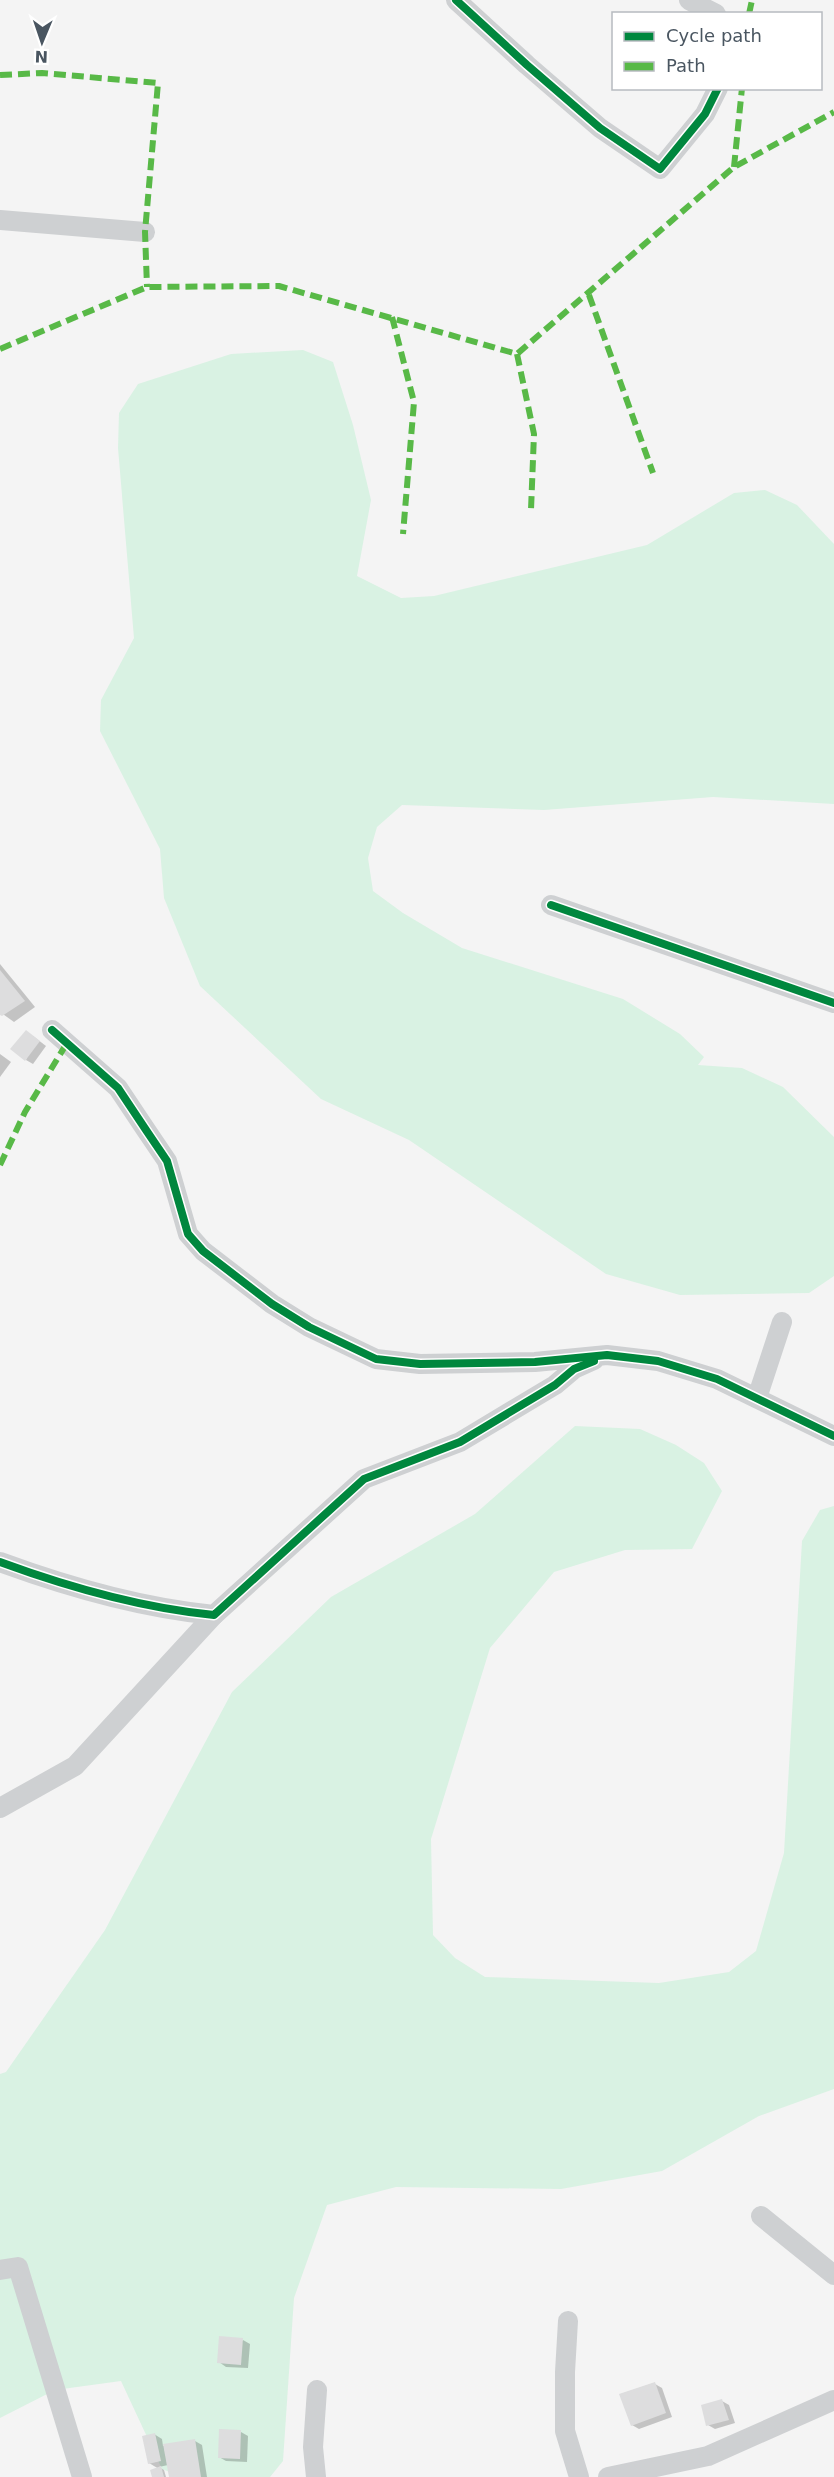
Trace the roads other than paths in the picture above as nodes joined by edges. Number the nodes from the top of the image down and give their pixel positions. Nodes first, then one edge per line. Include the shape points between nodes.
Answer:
1 (456, 0) edge
2 (689, 0) edge
3 (712, 12) edge
4 (717, 90) edge
5 (0, 220) edge
6 (145, 232) dead end
7 (551, 905) dead end
8 (834, 1003) edge
9 (52, 1030) dead end
10 (782, 1322) dead end
11 (607, 1355) junction
12 (757, 1398) junction
13 (834, 1436) edge
14 (0, 1562) edge
15 (213, 1615) junction
16 (0, 1808) edge
17 (761, 2216) dead end
18 (0, 2270) edge
19 (834, 2275) edge
20 (568, 2321) dead end
21 (317, 2390) dead end
22 (834, 2400) edge
23 (82, 2477) edge
24 (316, 2477) edge
25 (579, 2477) edge
26 (608, 2477) edge

1 - 4 street via 600,128 660,168 705,114
2 - 3 street
5 - 6 street
7 - 8 street
9 - 11 street via 118,1088 151,1137 166,1161 188,1234 203,1251 263,1298 309,1327 376,1359 420,1364 535,1362
10 - 12 street
11 - 12 street via 658,1361 717,1379
11 - 15 street via 574,1370 460,1442 364,1479
12 - 13 street
14 - 15 street via 34,1575 167,1610
15 - 16 street via 75,1766
17 - 19 street
18 - 23 street via 18,2267
20 - 25 street via 565,2431
21 - 24 street via 313,2447
22 - 26 street via 708,2456

